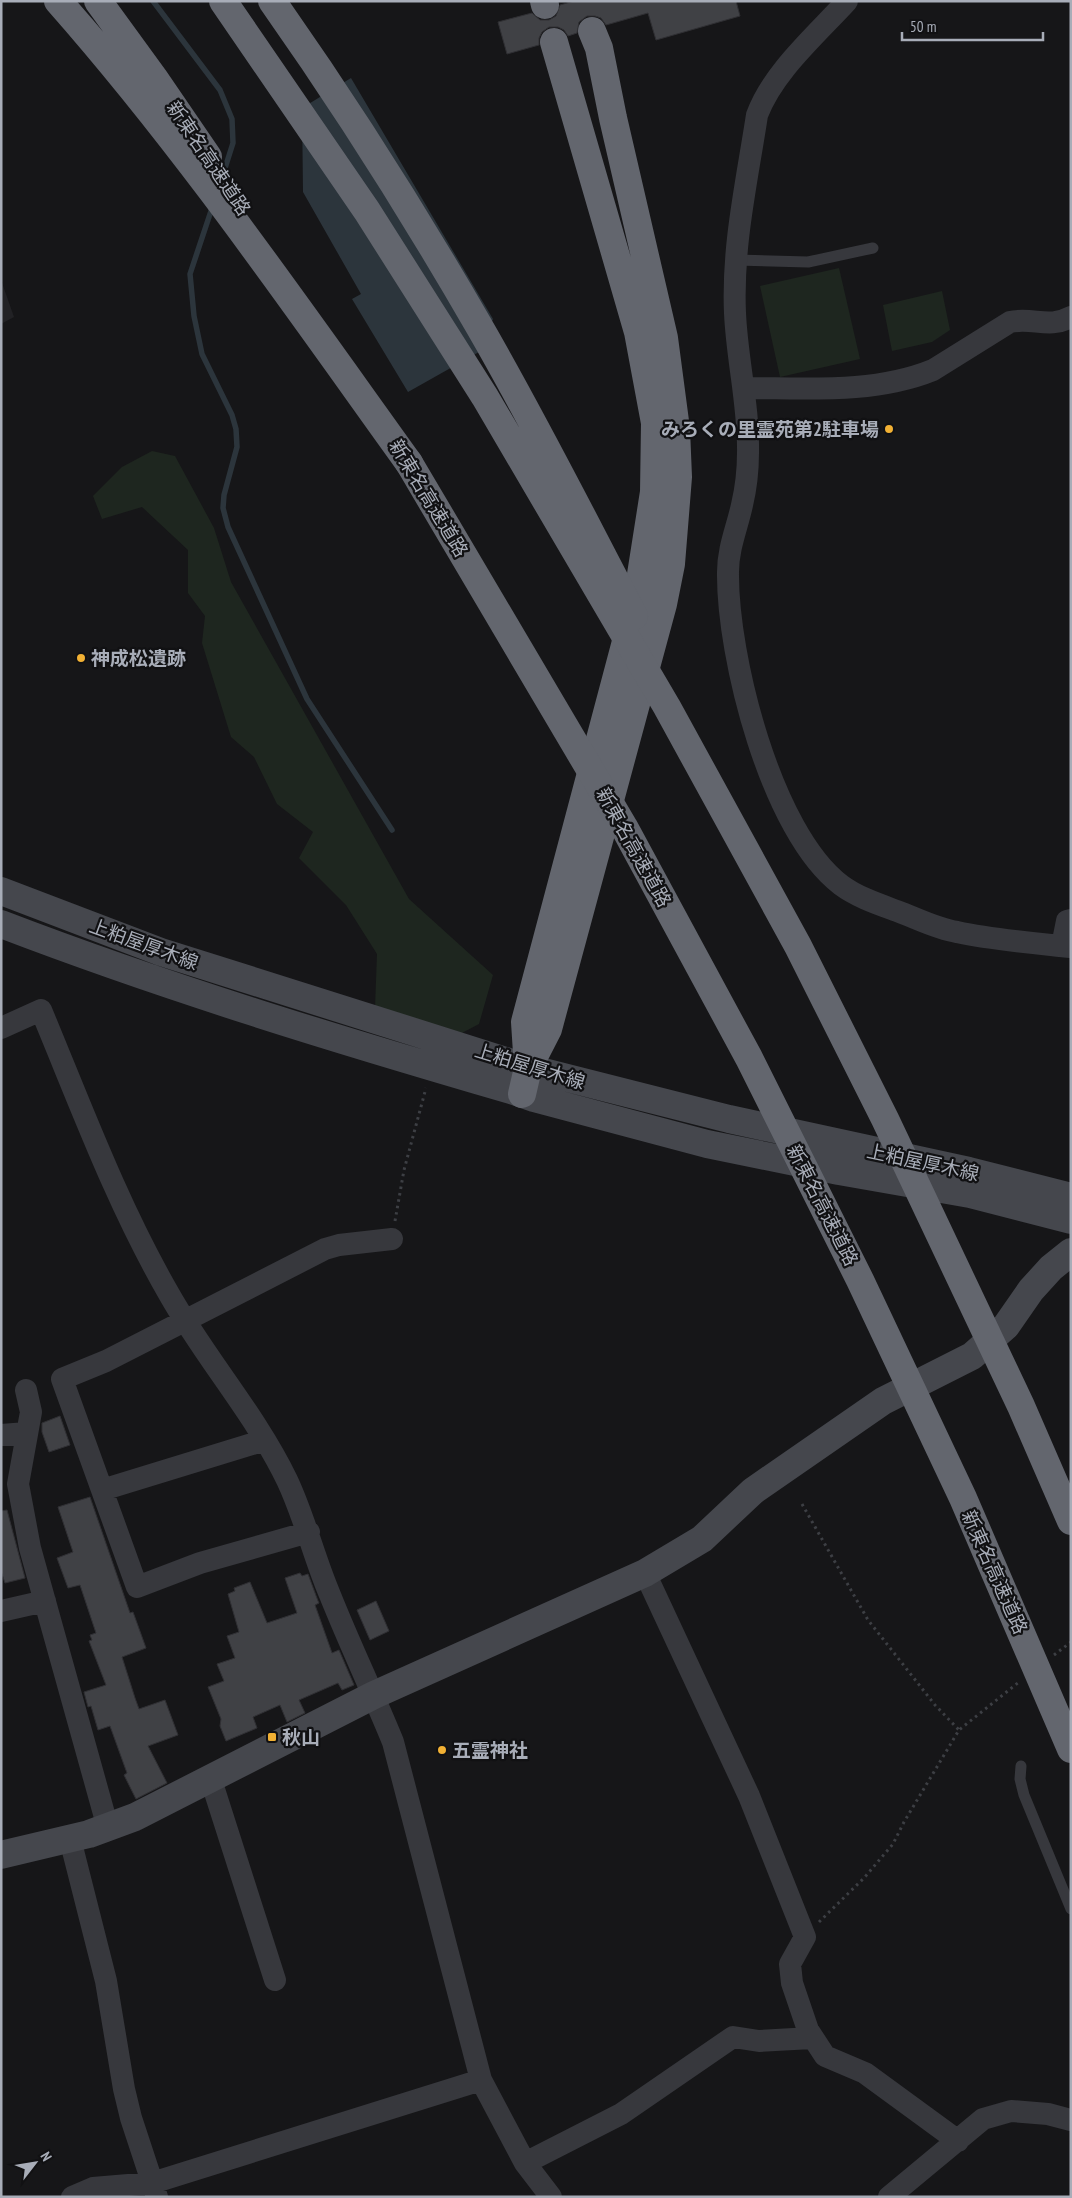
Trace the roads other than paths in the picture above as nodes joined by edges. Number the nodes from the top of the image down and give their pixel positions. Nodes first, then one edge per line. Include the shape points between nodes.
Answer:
1 (58, 1) edge
2 (98, 1) edge
3 (223, 1) edge
4 (272, 1) edge
5 (848, 1) edge
6 (592, 31) dead end
7 (554, 42) dead end
8 (873, 248) dead end
9 (736, 260) junction
10 (1071, 317) edge
11 (744, 388) junction
12 (408, 463) junction
13 (627, 689) junction
14 (1, 891) edge
15 (1071, 920) edge
16 (1, 924) edge
17 (798, 946) junction
18 (1066, 947) edge
19 (1, 1028) edge
20 (525, 1081) junction
21 (1062, 1206) edge
22 (392, 1239) road end
23 (1071, 1252) edge
24 (184, 1320) junction
25 (26, 1390) dead end
26 (27, 1432) junction
27 (1, 1435) edge
28 (265, 1440) junction
29 (102, 1490) junction
30 (1071, 1521) edge
31 (309, 1532) junction
32 (644, 1573) junction
33 (45, 1601) junction
34 (1, 1610) edge
35 (374, 1695) junction
36 (1071, 1748) edge
37 (1021, 1766) dead end
38 (211, 1780) junction
39 (108, 1828) junction
40 (70, 1839) junction
41 (1, 1855) edge
42 (1071, 1910) edge
43 (276, 1980) dead end
44 (812, 2038) junction
45 (481, 2080) junction
46 (1071, 2120) edge
47 (958, 2141) junction
48 (525, 2163) junction
49 (155, 2190) edge
50 (72, 2197) edge
51 (551, 2197) edge
52 (890, 2197) edge

1 - 12 highway via 171,136
2 - 12 highway, 新東名高速道路 via 280,262
3 - 17 highway, bridge via 367,211 485,397 667,707
4 - 17 highway, bridge via 371,148 490,344 716,774
5 - 9 street via 780,75 762,101 739,226
6 - 13 highway via 599,48 612,118 664,338 676,428 678,477 671,564 664,604
7 - 13 highway via 638,332 655,423 654,492
8 - 9 lane via 808,262
9 - 11 street via 735,314
10 - 11 street via 1055,324 1022,320 1010,322 920,375 846,388
11 - 18 street via 748,454 746,481 728,564 732,630 755,731 799,835 820,865 841,886 871,902 954,932
12 - 36 highway, 新東名高速道路, bridge via 624,827 749,1058 860,1280 963,1498
13 - 20 highway via 536,1026
14 - 20 main road, 上粕屋厚木線 via 161,952
15 - 18 street via 1067,921
16 - 20 main road, 上粕屋厚木線 via 330,1038
17 - 30 highway, bridge via 894,1137 1022,1406
19 - 24 street via 41,1010 113,1186
20 - 21 main road, 上粕屋厚木線 via 729,1119 969,1171
22 - 24 street via 325,1249
23 - 32 main road via 1031,1290 1006,1326 972,1356 883,1401 753,1491 684,1552
24 - 28 street
24 - 29 street via 106,1361 62,1379
25 - 26 street via 31,1412
26 - 27 street
26 - 33 street via 18,1484 30,1548
28 - 29 street
28 - 31 street via 287,1480
29 - 31 street via 137,1587 200,1563
31 - 35 street via 329,1594
32 - 35 main road
32 - 44 street via 749,1796 805,1937 790,1964 792,1982
33 - 34 street
33 - 39 street
35 - 38 main road
35 - 45 street via 393,1742
37 - 42 lane via 1024,1795
38 - 39 main road
38 - 43 street
39 - 40 main road
40 - 41 main road
40 - 49 street via 106,1982 128,2108
44 - 47 street via 825,2056 865,2073
44 - 48 street via 766,2041 733,2037 622,2114
45 - 48 street
45 - 49 street
46 - 47 street via 1011,2110 983,2120
47 - 52 street
48 - 51 street
49 - 50 street via 93,2188

